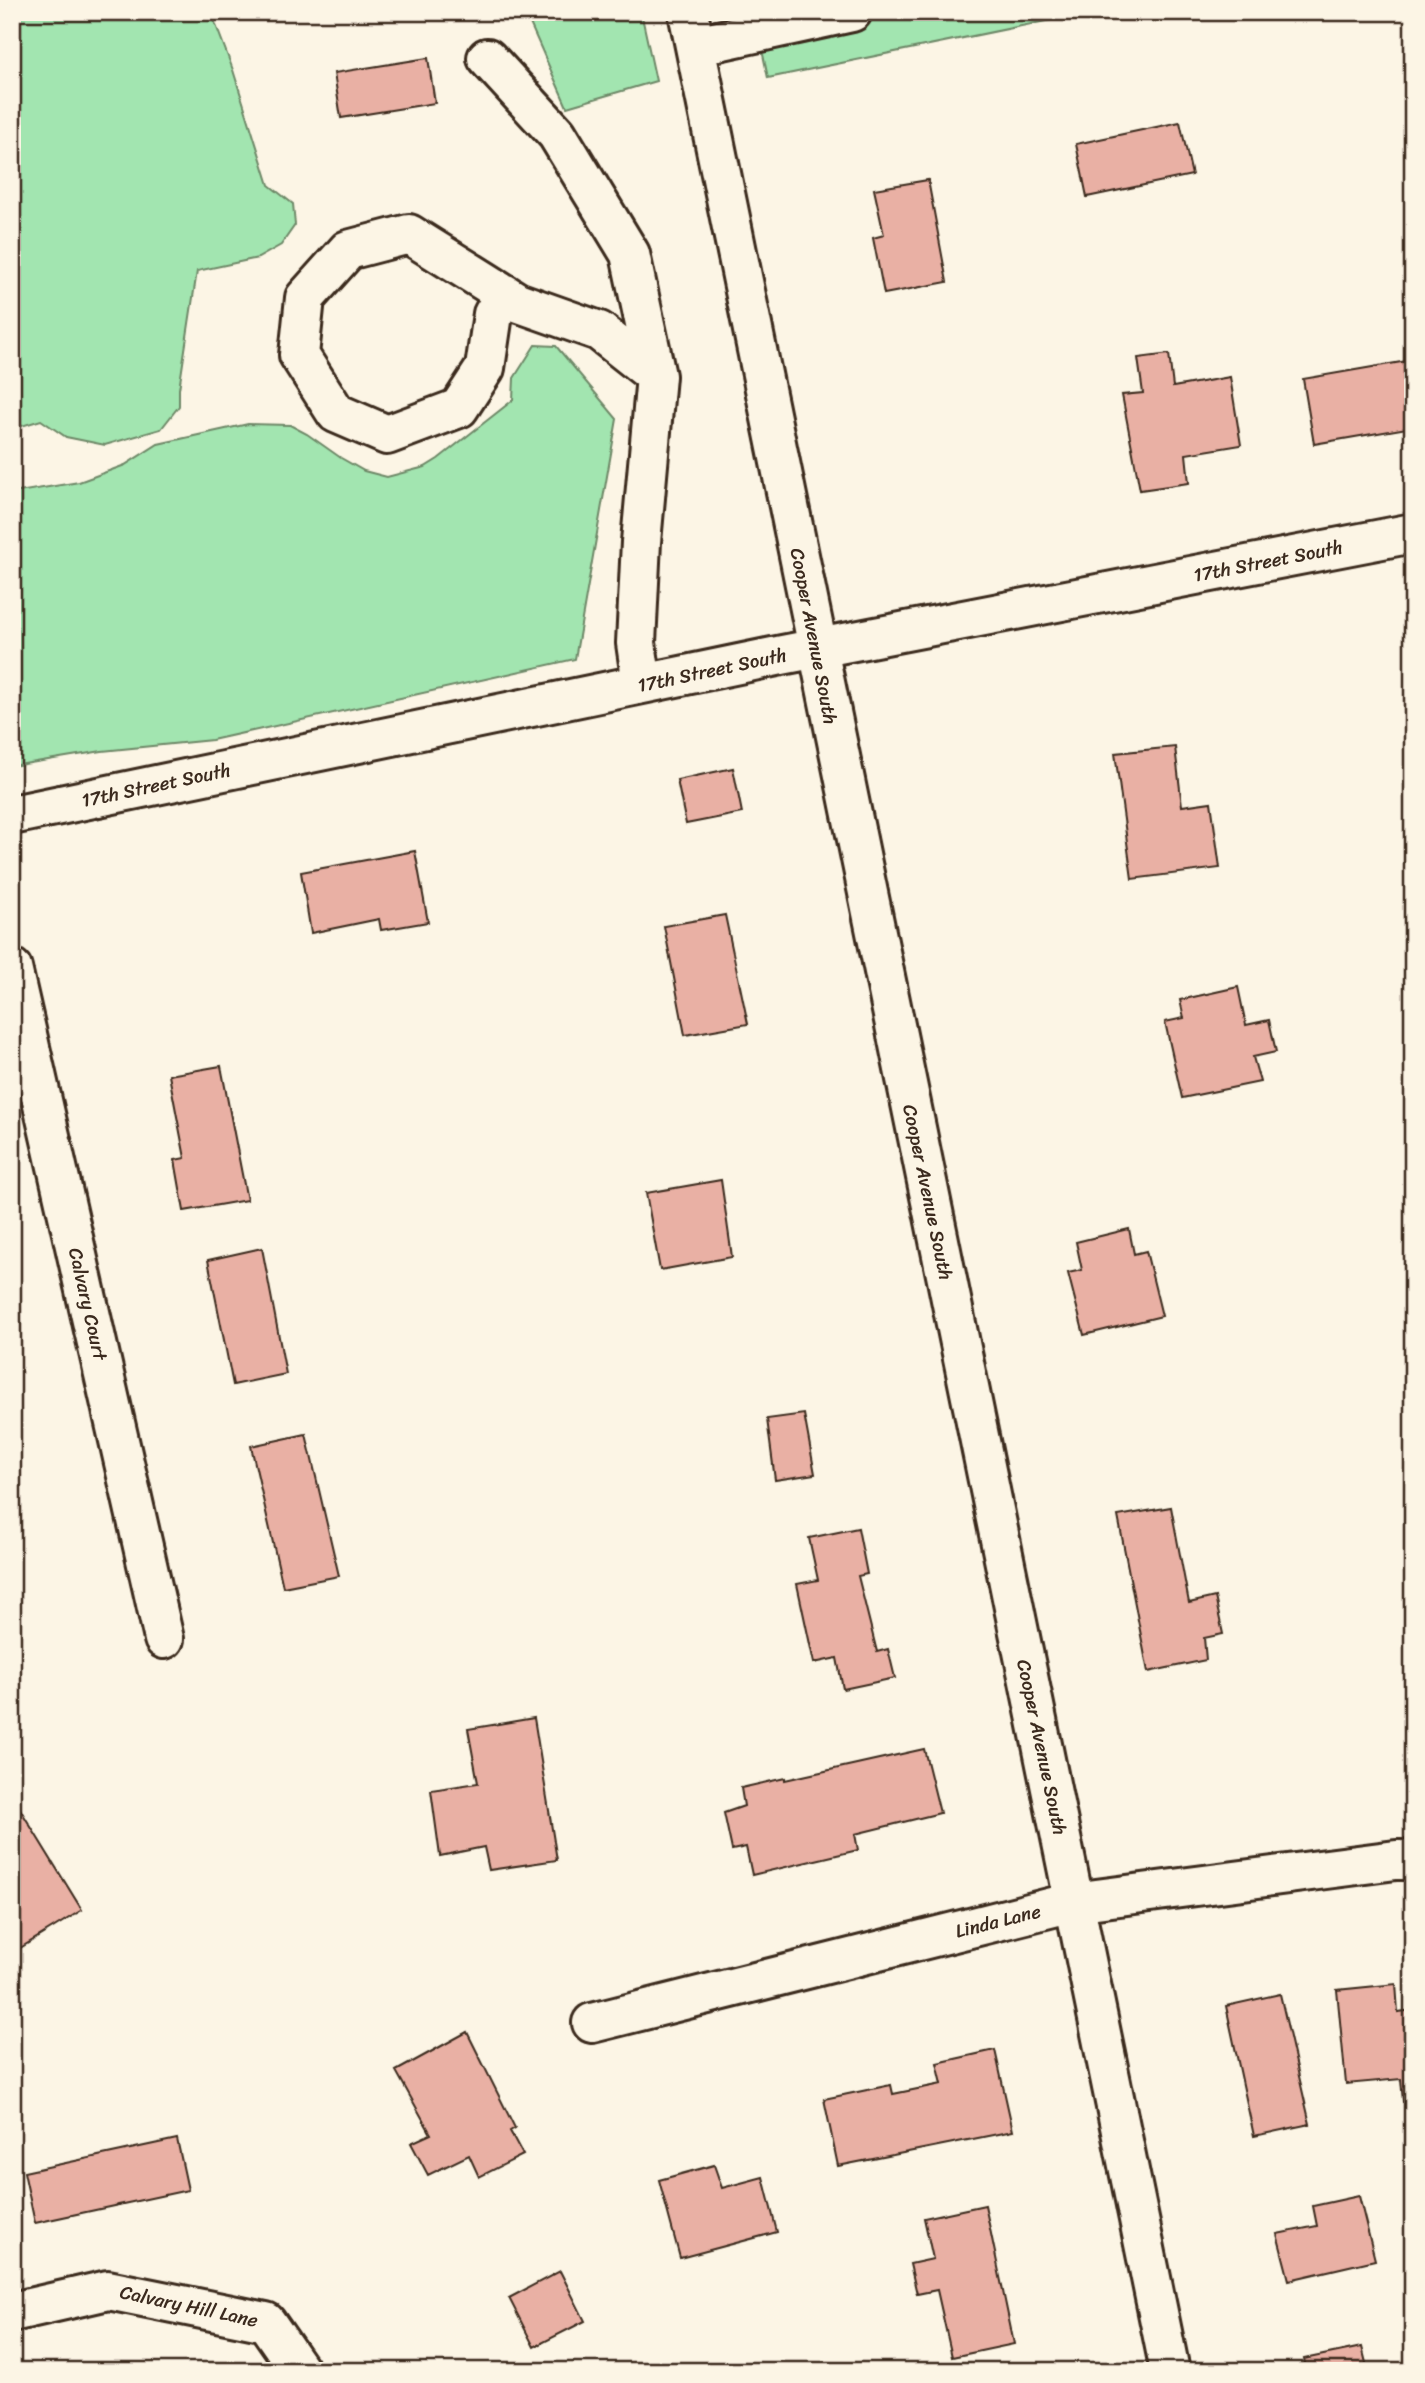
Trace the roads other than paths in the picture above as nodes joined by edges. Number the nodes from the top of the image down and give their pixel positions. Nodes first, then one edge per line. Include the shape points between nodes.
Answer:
1 (852, 12) edge
2 (691, 29) edge
3 (487, 58) dead end
4 (505, 294) junction
5 (656, 376) junction
6 (1413, 533) edge
7 (817, 649) junction
8 (642, 684) junction
9 (12, 815) edge
10 (12, 968) edge
11 (164, 1639) dead end
12 (1413, 1860) edge
13 (1073, 1902) junction
14 (592, 2024) dead end
15 (12, 2312) edge
16 (300, 2371) edge
17 (1170, 2371) edge

1 - 2 street
2 - 7 street, Cooper Avenue South
3 - 5 street via 557,134 630,254
4 - 4 street via 409,234 348,250 305,298 299,355 336,413 387,435 458,408 485,368 493,314
4 - 5 street via 599,331
5 - 8 street via 636,643
6 - 7 street, 17th Street South
7 - 8 street, 17th Street South
7 - 13 street, Cooper Avenue South
8 - 9 street, 17th Street South
10 - 11 street, Calvary Court
12 - 13 street, Linda Lane
13 - 14 street, Linda Lane
13 - 17 street, Cooper Avenue South
15 - 16 street, Calvary Hill Lane via 108,2290 122,2292 267,2322

